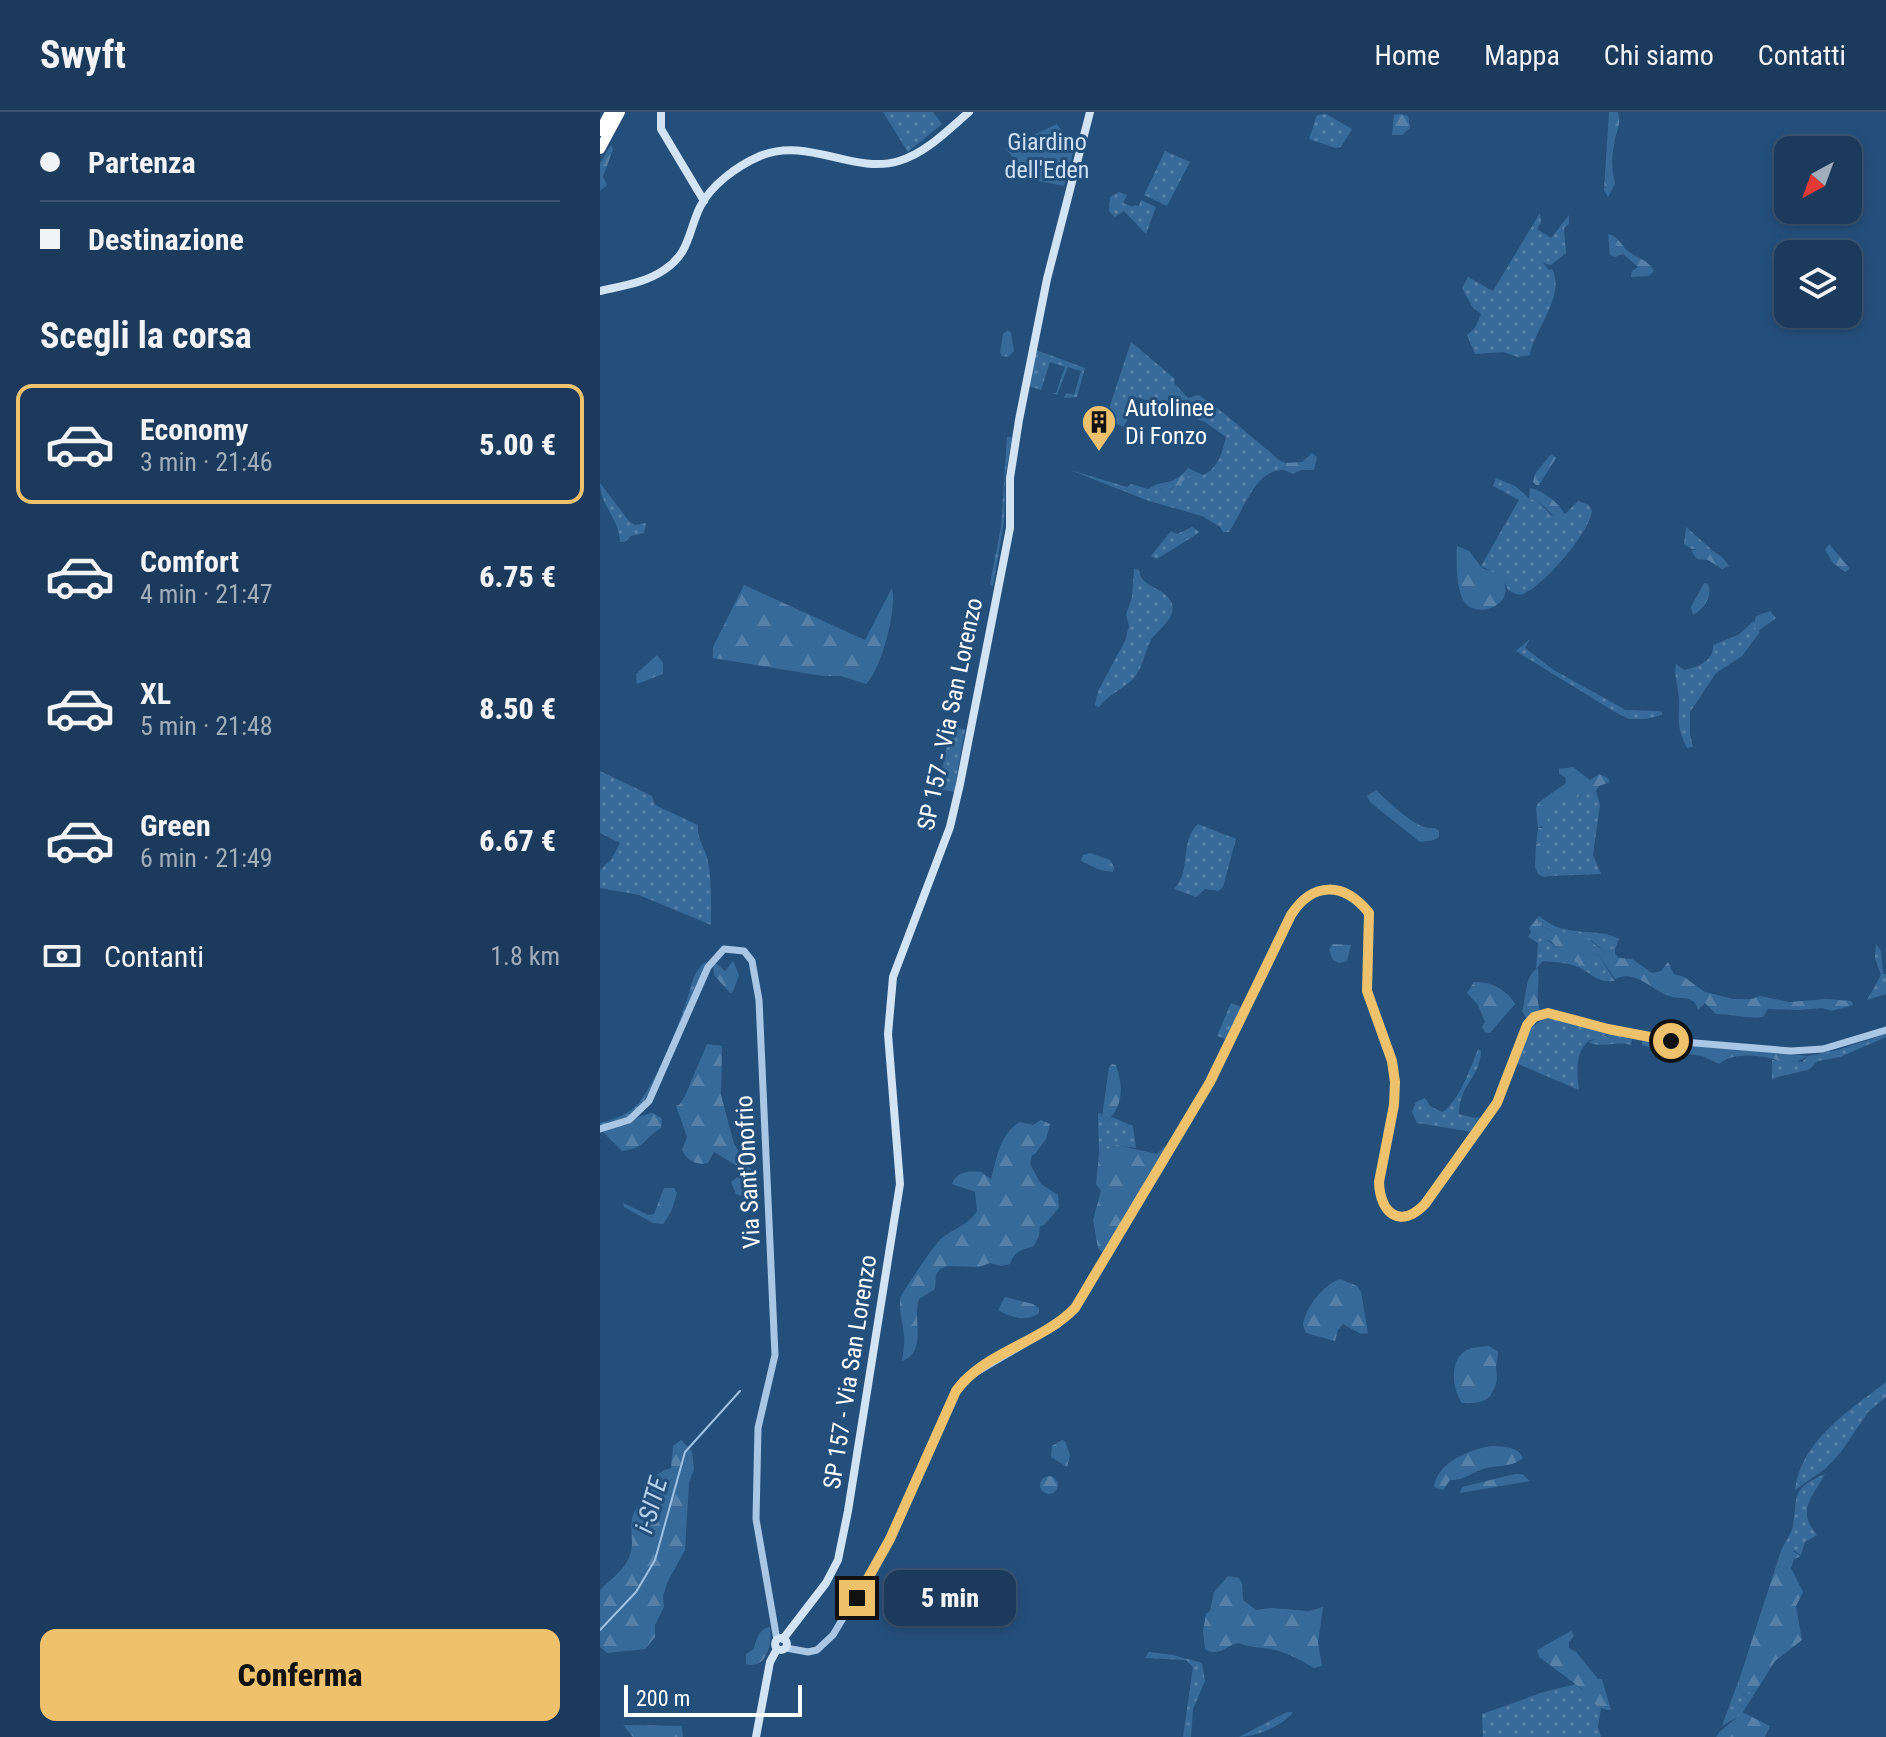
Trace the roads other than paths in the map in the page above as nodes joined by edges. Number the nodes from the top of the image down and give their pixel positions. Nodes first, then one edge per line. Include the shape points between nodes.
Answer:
1 (610, 112) edge
2 (620, 112) edge
3 (661, 112) edge
4 (969, 112) edge
5 (1090, 112) edge
6 (600, 131) edge
7 (600, 149) edge
8 (704, 201) junction
9 (600, 291) edge
10 (1886, 1030) edge
11 (600, 1129) edge
12 (781, 1644) junction
13 (756, 1737) edge

1 - 6 highway
2 - 7 highway
3 - 8 main road via 661,129
4 - 8 main road via 921,151 895,162 778,150 737,168
5 - 12 main road, SP 157 - Via San Lorenzo via 1047,279 1019,420 1010,478 1010,528 960,784 950,827 893,977 888,1034 900,1184 848,1511 838,1560
8 - 9 main road via 684,250 666,269
10 - 12 street via 1823,1049 1791,1051 1671,1041 1540,1014 1527,1025 1497,1103 1425,1204 1401,1218 1386,1209 1379,1193 1395,1082 1367,991 1369,913 1347,894 1309,894 1291,915 1210,1082 1075,1308 1047,1331 963,1380 890,1539 833,1635 808,1652
11 - 12 street, Via Sant'Onofrio via 629,1120 649,1101 708,967 724,949 744,951 752,961 759,1000 775,1355 758,1428 756,1519
12 - 13 main road, SP 157 - Via San Lorenzo via 770,1662

